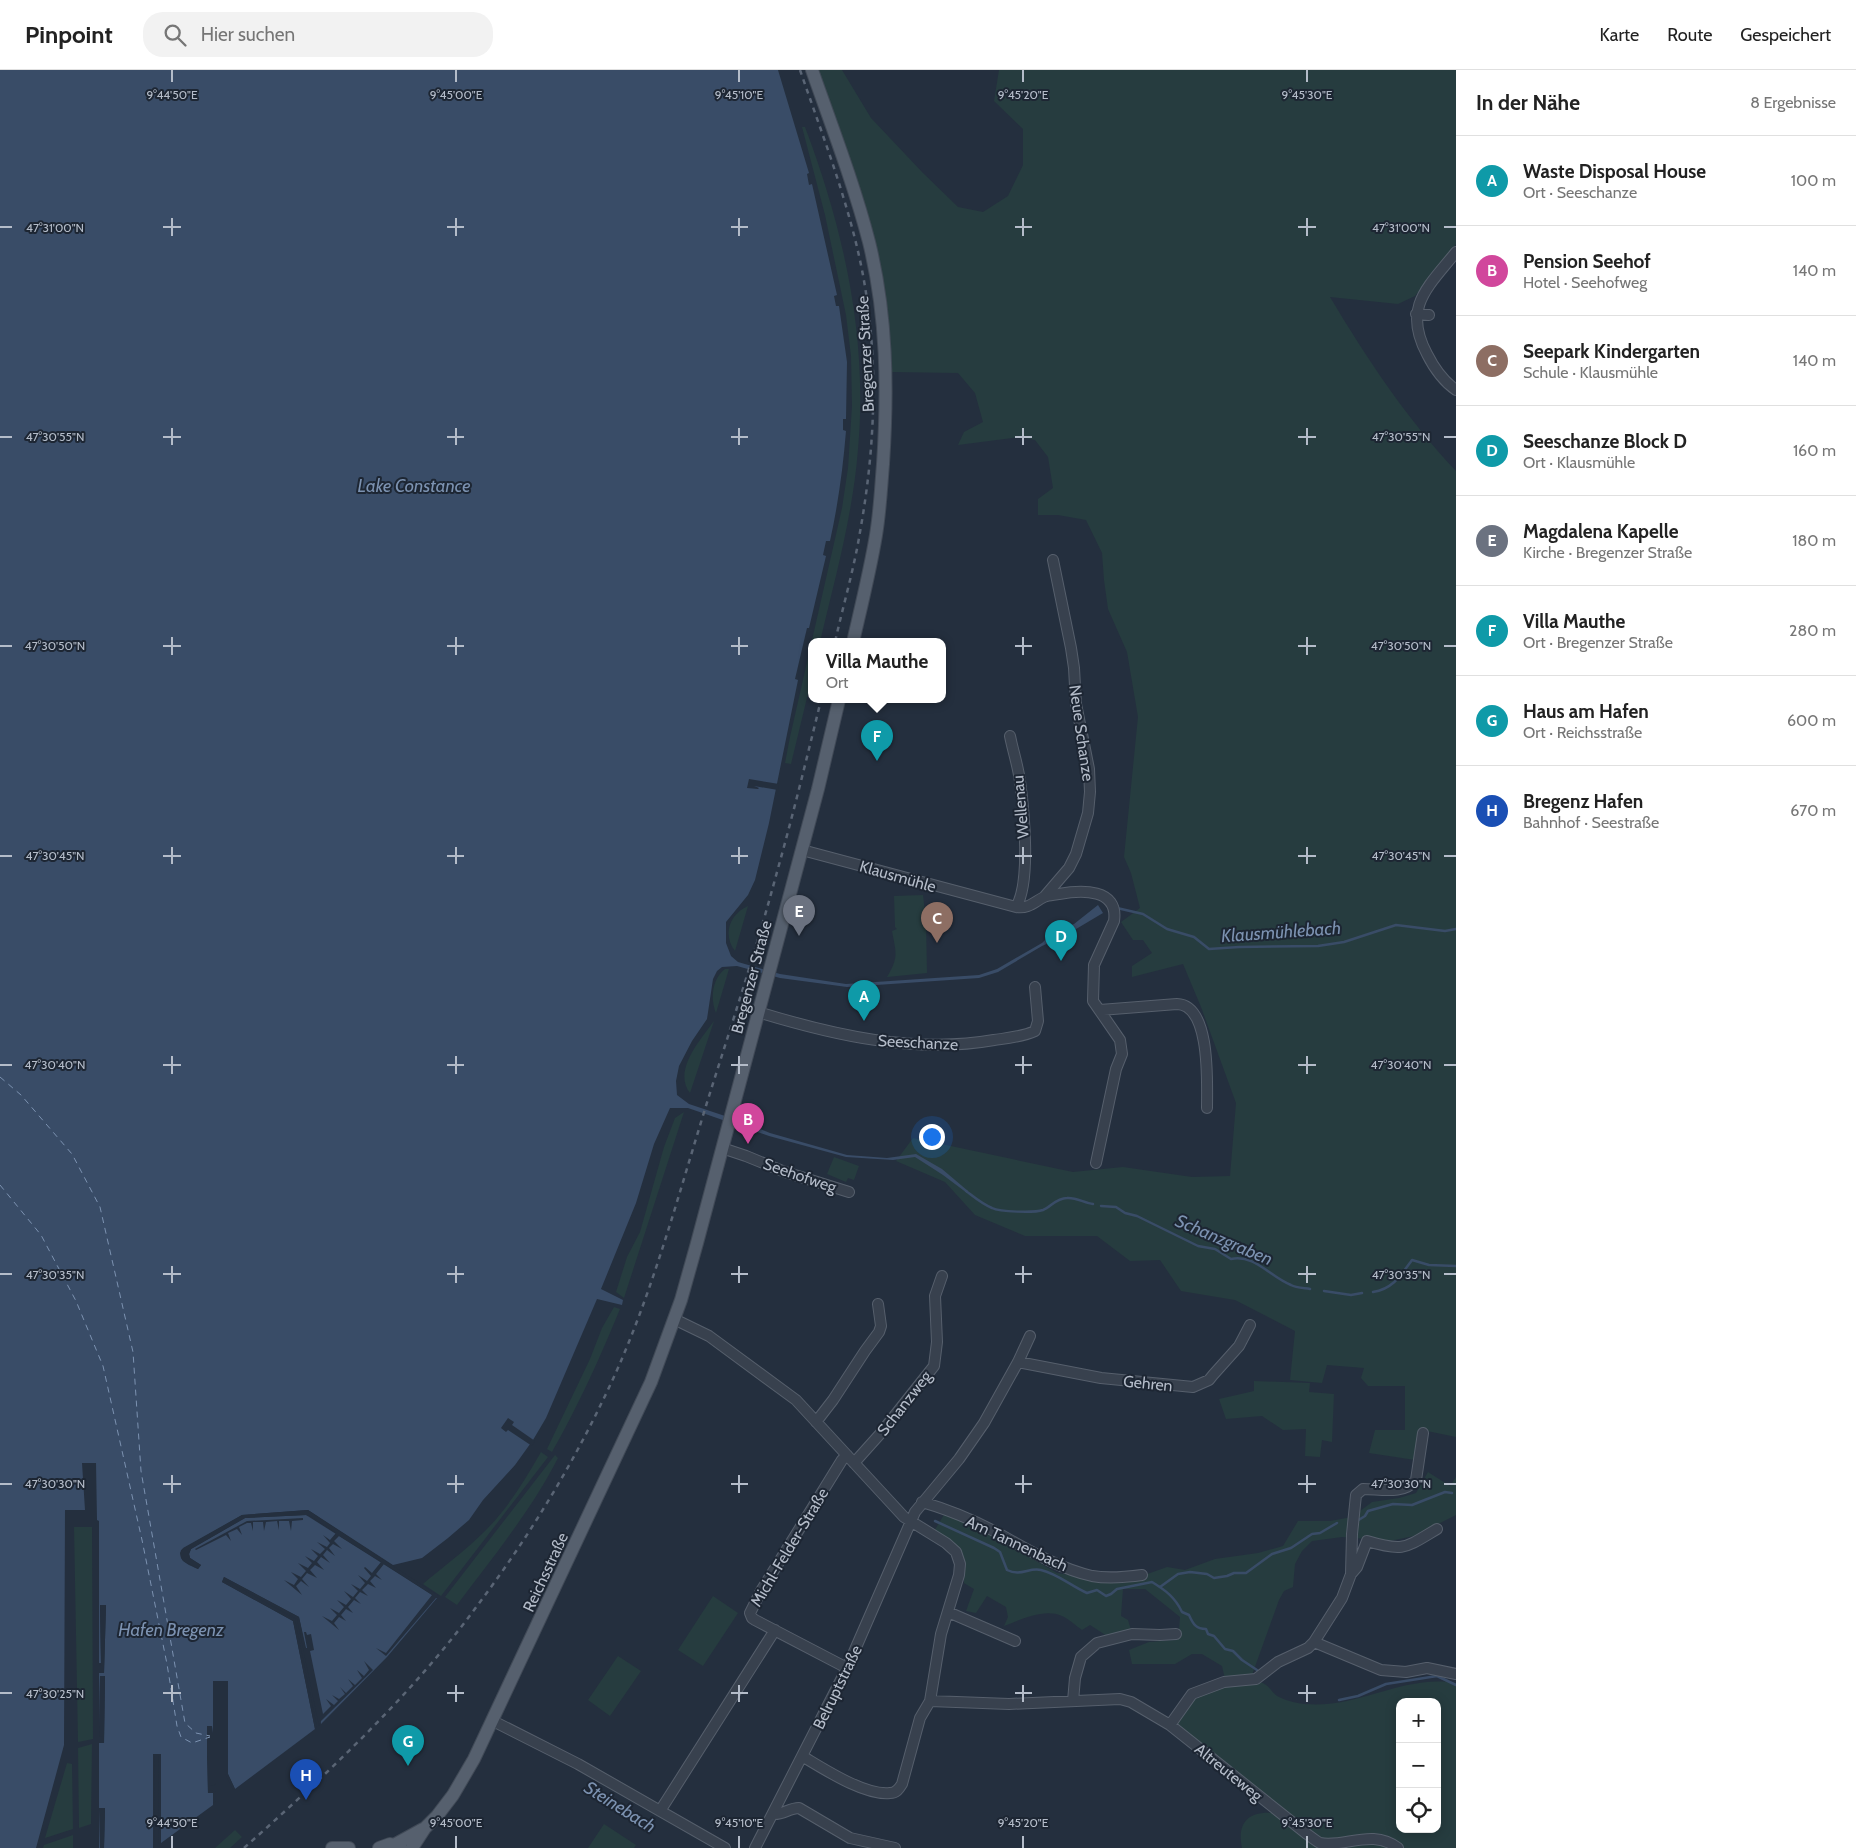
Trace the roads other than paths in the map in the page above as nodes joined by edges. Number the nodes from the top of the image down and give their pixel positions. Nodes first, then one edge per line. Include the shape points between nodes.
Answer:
1 (812, 70) edge
2 (1456, 252) edge
3 (1416, 314) junction
4 (1429, 315) dead end
5 (1456, 390) edge
6 (1053, 560) dead end
7 (854, 638) edge
8 (838, 703) edge
9 (1010, 736) dead end
10 (802, 850) junction
11 (1045, 896) junction
12 (1016, 907) junction
13 (1035, 987) dead end
14 (1100, 1010) junction
15 (758, 1012) junction
16 (1207, 1108) dead end
17 (722, 1148) junction
18 (1096, 1164) dead end
19 (849, 1192) dead end
20 (942, 1276) dead end
21 (878, 1304) dead end
22 (674, 1319) junction
23 (1250, 1325) dead end
24 (1030, 1336) dead end
25 (1018, 1362) junction
26 (816, 1422) junction
27 (1422, 1433) dead end
28 (850, 1459) junction
29 (922, 1502) junction
30 (911, 1522) junction
31 (1437, 1529) dead end
32 (1351, 1574) junction
33 (1142, 1575) dead end
34 (948, 1612) junction
35 (775, 1630) junction
36 (1176, 1634) dead end
37 (1015, 1641) dead end
38 (1314, 1642) junction
39 (847, 1668) junction
40 (1456, 1674) edge
41 (930, 1701) junction
42 (1074, 1701) junction
43 (493, 1721) junction
44 (1170, 1725) junction
45 (802, 1756) junction
46 (660, 1811) junction
47 (773, 1814) junction
48 (425, 1828) junction
49 (397, 1846) edge
50 (332, 1848) edge
51 (349, 1848) edge
52 (379, 1848) edge
53 (412, 1848) edge
54 (724, 1848) edge
55 (755, 1848) edge
56 (895, 1848) edge
57 (1398, 1848) edge

1 - 7 main road, Bregenzer Straße via 869,243 884,340 886,416 878,516
2 - 3 street via 1424,293
3 - 4 street
3 - 5 street via 1423,347 1444,380
6 - 11 street, Neue Schanze via 1072,658 1090,792 1088,814 1076,854 1069,868
8 - 10 main road, Bregenzer Straße
9 - 12 street, Wellenau via 1020,781 1024,831 1024,885
10 - 12 street, Klausmühle
10 - 15 main road, Bregenzer Straße
11 - 12 street via 1028,907
11 - 14 street via 1089,891 1101,895 1111,904 1114,921 1094,965 1093,1001
13 - 15 street, Seeschanze via 1038,1021 1035,1031 950,1046 897,1044
14 - 16 street via 1177,1004 1191,1010 1206,1055
14 - 18 street via 1120,1040 1122,1054
15 - 17 main road, Bregenzer Straße
17 - 19 street, Seehofweg
17 - 22 main road, Bregenzer Straße
20 - 28 street, Schanzweg via 934,1296 937,1342 934,1366 880,1434
21 - 26 street via 879,1332
22 - 26 street via 701,1331 746,1362 796,1400
22 - 43 main road, Reichsstraße via 664,1351 630,1429
23 - 25 street, Gehren via 1239,1346 1209,1380 1193,1387 1101,1378
24 - 25 street
25 - 29 street via 984,1423 959,1459
26 - 28 street
27 - 32 street via 1416,1480 1412,1485 1400,1490 1363,1489 1356,1495
28 - 30 street
28 - 35 street, Michl-Felder-Straße via 842,1460 751,1609 752,1618
29 - 30 street
29 - 33 street, Am Tannenbach via 984,1527 1029,1552 1092,1576
30 - 34 street via 956,1552 959,1575
30 - 39 street, Belruptstraße
31 - 32 street via 1397,1548 1367,1541 1357,1568
32 - 38 street via 1342,1598
34 - 37 street
34 - 41 street
35 - 39 street, Michl-Felder-Straße
35 - 46 street, Michl-Felder-Straße
36 - 42 street via 1132,1634 1098,1643 1081,1657 1075,1678
38 - 40 street via 1381,1670 1406,1672 1427,1668
38 - 44 street via 1278,1662 1256,1679 1224,1682 1192,1694
39 - 45 street, Belruptstraße
41 - 42 street, Altreuteweg via 1009,1704
41 - 45 street via 920,1718 902,1784 892,1794 857,1786
42 - 44 street, Altreuteweg via 1120,1699
43 - 46 street
43 - 48 main road, Reichsstraße via 453,1796
44 - 57 street, Altreuteweg via 1320,1842 1331,1844 1379,1839
45 - 47 street, Belruptstraße
46 - 54 street
47 - 55 street, Belruptstraße
47 - 56 street via 799,1808 850,1838
48 - 49 main road, Reichsstraße
48 - 53 main road, Reichsstraße
49 - 52 main road, Reichsstraße via 386,1844
50 - 51 main road

